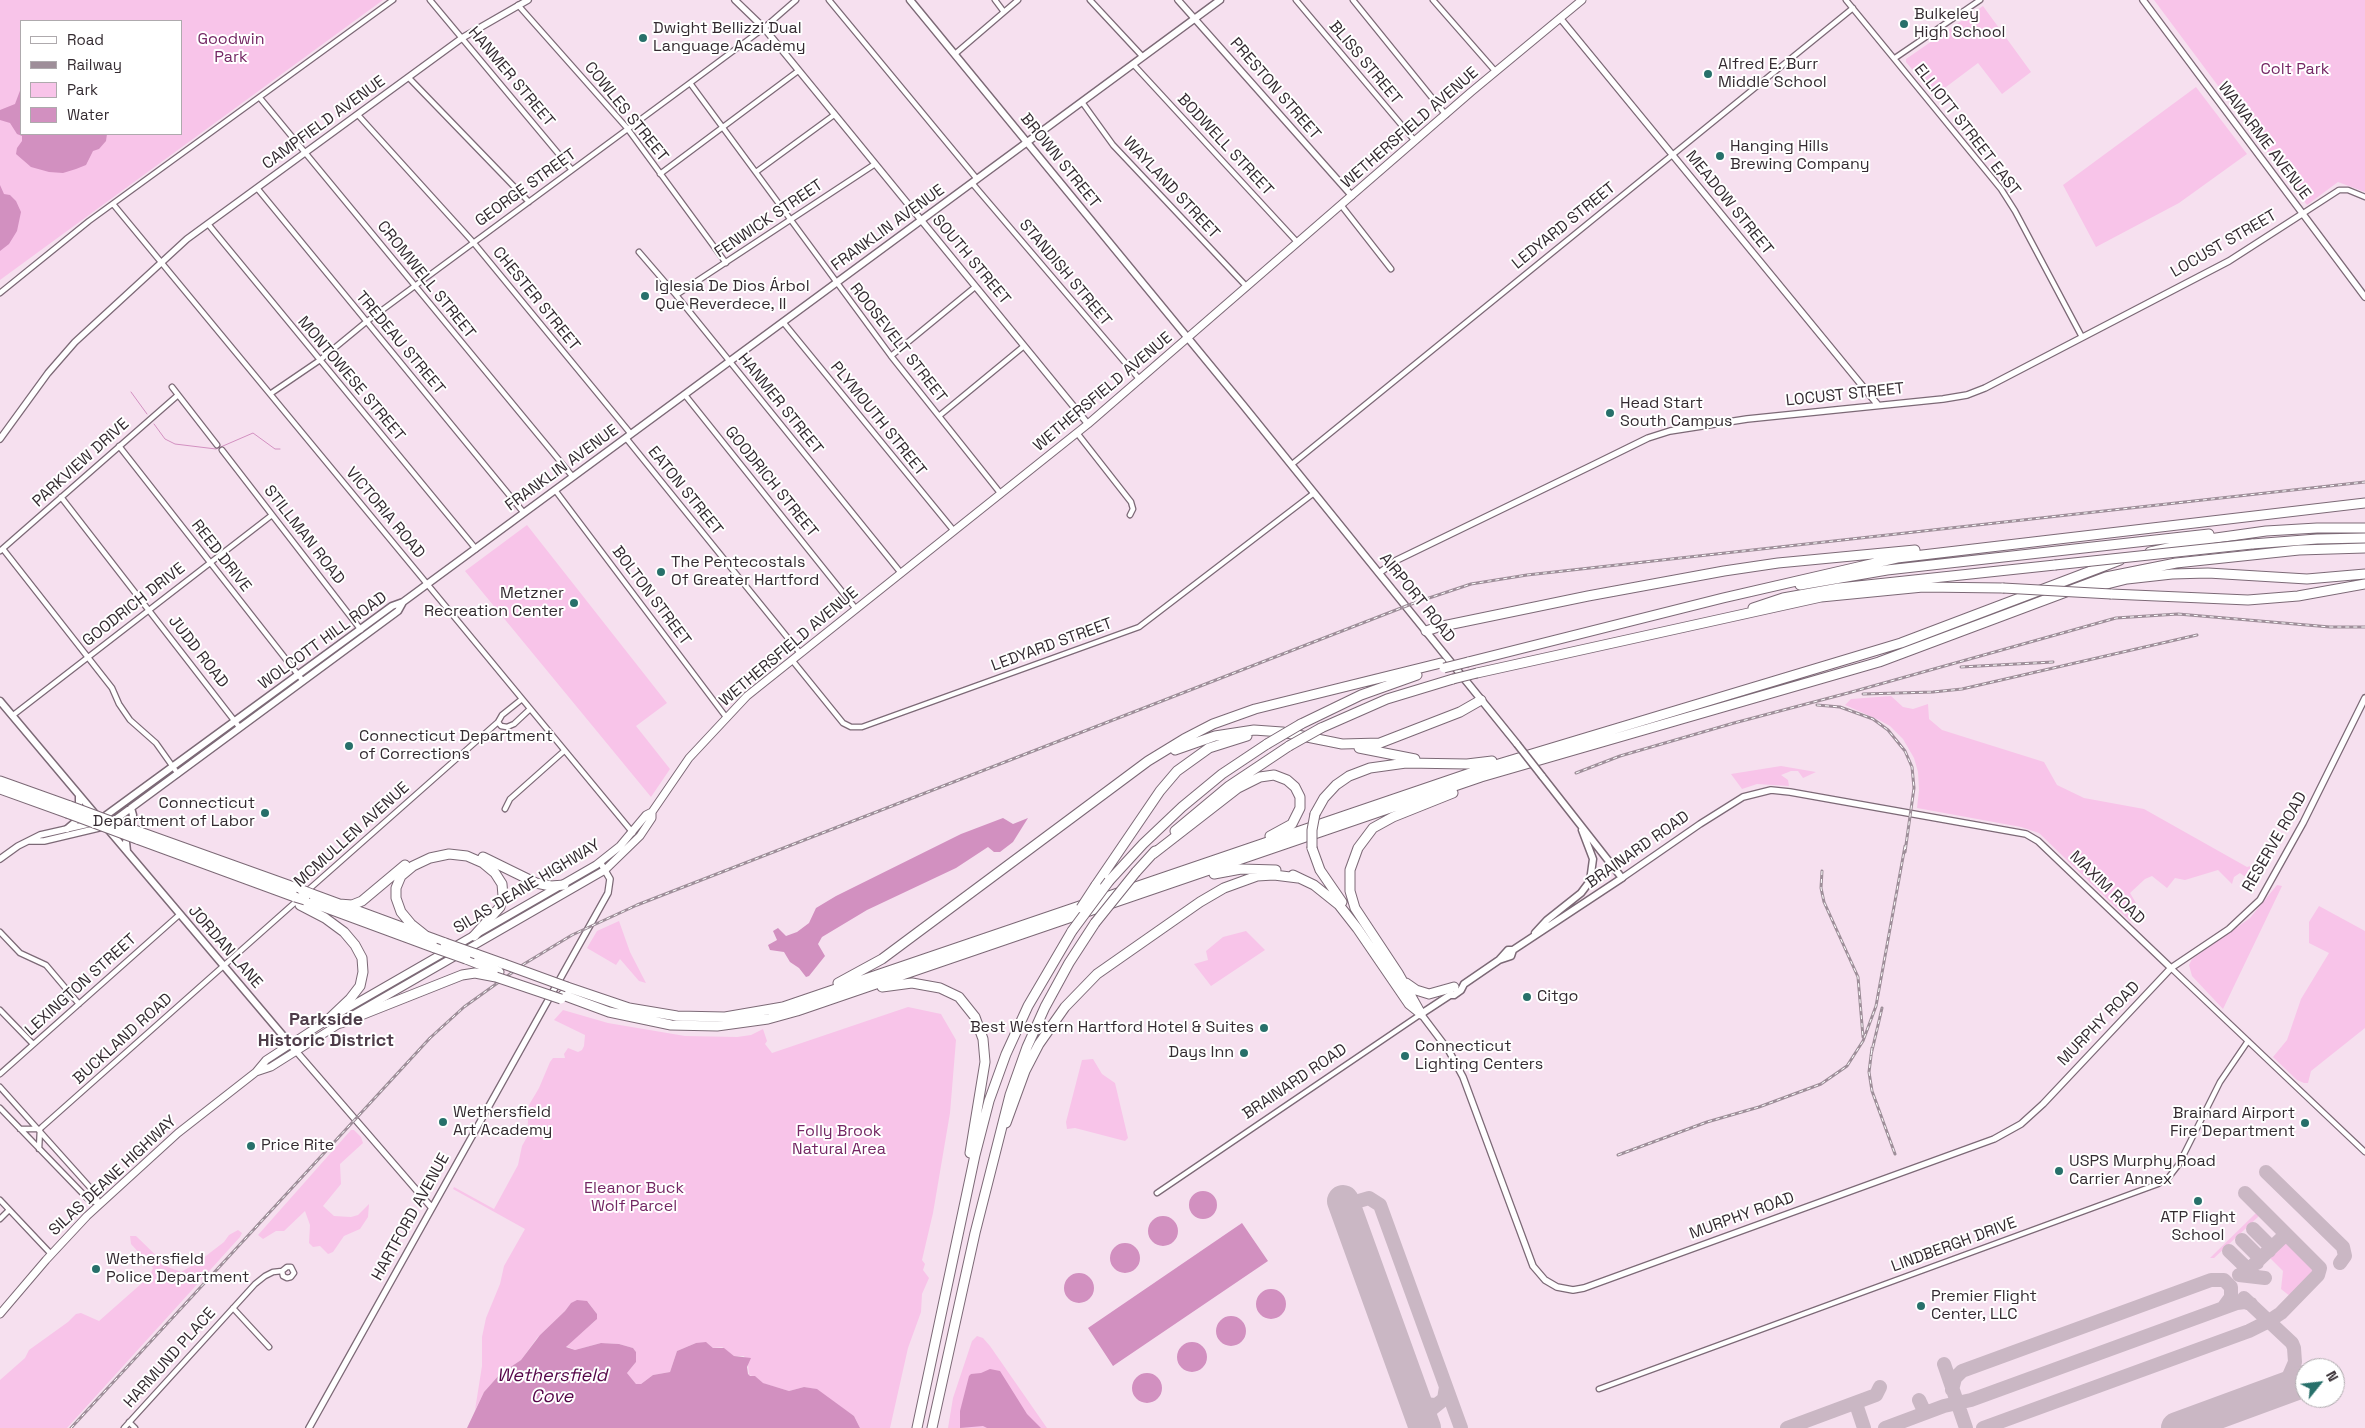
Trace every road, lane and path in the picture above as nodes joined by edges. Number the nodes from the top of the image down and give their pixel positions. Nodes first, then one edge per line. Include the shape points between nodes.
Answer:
1 (393, 0) edge
2 (430, 0) edge
3 (528, 0) edge
4 (735, 0) edge
5 (796, 0) edge
6 (829, 0) edge
7 (910, 0) edge
8 (994, 0) edge
9 (1018, 0) edge
10 (1090, 0) edge
11 (1178, 0) edge
12 (1220, 0) edge
13 (1296, 0) edge
14 (1353, 0) edge
15 (1433, 0) edge
16 (1582, 0) edge
17 (1846, 0) edge
18 (1980, 0) edge
19 (2143, 0) edge
20 (518, 5) junction
21 (1853, 8) junction
22 (1004, 12) junction
23 (1560, 18) junction
24 (1194, 19) junction
25 (764, 28) junction
26 (462, 38) junction
27 (955, 54) junction
28 (1143, 57) junction
29 (1895, 58) junction
30 (1134, 64) junction
31 (798, 71) junction
32 (1496, 72) junction
33 (409, 78) junction
34 (690, 83) junction
35 (260, 98) junction
36 (1082, 102) junction
37 (358, 115) junction
38 (834, 115) junction
39 (1446, 115) junction
40 (723, 127) junction
41 (627, 128) junction
42 (1415, 141) junction
43 (1027, 142) junction
44 (306, 153) junction
45 (1672, 154) junction
46 (875, 164) junction
47 (572, 170) junction
48 (756, 172) junction
49 (660, 174) junction
50 (975, 181) junction
51 (257, 188) junction
52 (1352, 196) junction
53 (2365, 197) edge
54 (529, 202) junction
55 (113, 204) junction
56 (1341, 206) junction
57 (2302, 214) junction
58 (791, 219) junction
59 (920, 221) junction
60 (208, 224) junction
61 (473, 242) junction
62 (1298, 243) junction
63 (638, 252) dead end
64 (163, 262) junction
65 (726, 263) junction
66 (1391, 269) dead end
67 (836, 283) junction
68 (415, 286) junction
69 (975, 287) junction
70 (1247, 287) junction
71 (0, 293) edge
72 (676, 295) junction
73 (2365, 297) edge
74 (366, 322) junction
75 (783, 322) junction
76 (2082, 337) junction
77 (1188, 339) junction
78 (1024, 346) junction
79 (891, 356) junction
80 (320, 360) junction
81 (730, 362) junction
82 (1140, 380) junction
83 (172, 387) dead end
84 (270, 394) junction
85 (178, 395) junction
86 (685, 395) junction
87 (1878, 405) junction
88 (939, 416) junction
89 (1088, 424) junction
90 (1078, 433) junction
91 (628, 436) junction
92 (0, 439) edge
93 (217, 445) dead end
94 (119, 446) junction
95 (222, 450) dead end
96 (1291, 464) junction
97 (573, 477) junction
98 (555, 490) junction
99 (1314, 493) junction
100 (1001, 494) junction
101 (61, 497) junction
102 (2365, 503) edge
103 (524, 513) junction
104 (272, 515) junction
105 (1130, 515) dead end
106 (2353, 528) junction
107 (2365, 528) edge
108 (954, 531) junction
109 (2365, 538) edge
110 (2002, 545) junction
111 (2365, 548) edge
112 (476, 549) junction
113 (1, 550) edge
114 (210, 563) junction
115 (901, 573) junction
116 (1379, 573) junction
117 (2365, 574) edge
118 (428, 584) junction
119 (2365, 584) edge
120 (403, 602) junction
121 (149, 609) junction
122 (856, 609) junction
123 (2015, 611) junction
124 (1658, 614) junction
125 (1737, 615) junction
126 (360, 629) junction
127 (1426, 631) junction
128 (365, 635) junction
129 (800, 653) junction
130 (87, 658) junction
131 (792, 660) junction
132 (1442, 666) junction
133 (299, 674) junction
134 (303, 681) junction
135 (2365, 698) edge
136 (522, 699) junction
137 (1481, 700) junction
138 (0, 701) edge
139 (530, 709) junction
140 (12, 716) junction
141 (726, 717) junction
142 (235, 721) junction
143 (498, 722) junction
144 (240, 728) junction
145 (1300, 736) junction
146 (1582, 738) junction
147 (1342, 744) junction
148 (564, 751) junction
149 (1430, 762) junction
150 (173, 767) junction
151 (1516, 767) junction
152 (178, 774) junction
153 (0, 781) edge
154 (0, 789) edge
155 (1756, 792) joint
156 (79, 795) junction
157 (1103, 795) junction
158 (131, 808) junction
159 (505, 809) dead end
160 (68, 810) junction
161 (652, 812) joint
162 (100, 820) junction
163 (105, 826) junction
164 (1582, 826) junction
165 (67, 829) junction
166 (50, 833) junction
167 (138, 835) junction
168 (635, 835) junction
169 (52, 840) junction
170 (30, 841) junction
171 (128, 854) junction
172 (1152, 854) junction
173 (0, 859) edge
174 (600, 862) junction
175 (605, 870) junction
176 (1298, 878) junction
177 (1622, 878) junction
178 (1166, 881) junction
179 (567, 883) junction
180 (575, 888) junction
181 (301, 898) junction
182 (339, 904) junction
183 (179, 915) junction
184 (1357, 928) junction
185 (0, 932) edge
186 (1069, 932) junction
187 (426, 936) junction
188 (474, 936) junction
189 (1528, 941) junction
190 (223, 966) junction
191 (2171, 968) junction
192 (500, 971) junction
193 (1398, 973) junction
194 (1452, 991) junction
195 (563, 994) junction
196 (826, 1001) junction
197 (79, 1004) junction
198 (0, 1010) edge
199 (1422, 1014) junction
200 (682, 1016) junction
201 (330, 1018) junction
202 (341, 1023) junction
203 (2248, 1041) junction
204 (33, 1044) junction
205 (290, 1044) junction
206 (296, 1051) junction
207 (256, 1072) junction
208 (0, 1074) edge
209 (0, 1086) edge
210 (0, 1108) edge
211 (20, 1129) junction
212 (40, 1129) junction
213 (995, 1148) junction
214 (39, 1149) junction
215 (2365, 1152) edge
216 (1157, 1193) dead end
217 (967, 1195) junction
218 (0, 1200) edge
219 (99, 1204) junction
220 (432, 1208) junction
221 (9, 1210) junction
222 (0, 1218) edge
223 (51, 1254) junction
224 (282, 1271) dead end
225 (233, 1308) junction
226 (0, 1314) edge
227 (269, 1347) dead end
228 (1599, 1389) dead end
229 (130, 1422) junction
230 (124, 1428) edge
231 (135, 1428) edge
232 (310, 1428) edge
233 (917, 1428) edge
234 (932, 1428) edge

1 - 35 street
2 - 26 street, HANMER STREET
3 - 20 street, CAMPFIELD AVENUE
4 - 25 street, SOUTH STREET
5 - 25 street, GEORGE STREET
6 - 50 street, STANDISH STREET
7 - 27 main road, BROWN STREET
8 - 22 street
9 - 22 street
10 - 28 street
11 - 24 street, PRESTON STREET
12 - 24 main road, FRANKLIN AVENUE
13 - 42 street, BLISS STREET
14 - 39 street
15 - 32 street
16 - 23 main road, WETHERSFIELD AVENUE
17 - 21 street, ELLIOTT STREET EAST
18 - 29 street
19 - 57 street, WAWARME AVENUE
20 - 26 street, CAMPFIELD AVENUE
20 - 41 street, COWLES STREET
21 - 29 street, ELLIOTT STREET EAST
21 - 45 street, LEDYARD STREET
22 - 27 street
23 - 32 main road, WETHERSFIELD AVENUE
23 - 45 street, MEADOW STREET
24 - 28 main road, FRANKLIN AVENUE
24 - 52 street, PRESTON STREET
25 - 31 street, SOUTH STREET
25 - 34 street, GEORGE STREET
26 - 33 street, CAMPFIELD AVENUE
26 - 47 street, HANMER STREET
27 - 43 main road, BROWN STREET
28 - 30 main road, FRANKLIN AVENUE
29 - 76 street, ELLIOTT STREET EAST via 2001,189
30 - 36 main road, FRANKLIN AVENUE
30 - 62 street, BODWELL STREET
31 - 38 street, SOUTH STREET
31 - 40 street
32 - 39 main road, WETHERSFIELD AVENUE
33 - 37 street, CAMPFIELD AVENUE
33 - 54 street
34 - 40 street, ROOSEVELT STREET
34 - 41 street, GEORGE STREET
35 - 44 street, CROMWELL STREET
35 - 55 street
36 - 43 main road, FRANKLIN AVENUE
36 - 70 street, WAYLAND STREET via 1113,144
37 - 44 street, CAMPFIELD AVENUE
37 - 61 street, CHESTER STREET
38 - 46 street, SOUTH STREET
38 - 48 street
39 - 42 main road, WETHERSFIELD AVENUE
40 - 48 street, ROOSEVELT STREET
40 - 49 street
41 - 47 street, GEORGE STREET
41 - 49 street, COWLES STREET
42 - 52 main road, WETHERSFIELD AVENUE
43 - 50 main road, FRANKLIN AVENUE
43 - 77 main road, BROWN STREET
44 - 51 street, CAMPFIELD AVENUE
44 - 68 street, CROMWELL STREET
45 - 87 street, MEADOW STREET
45 - 96 street, LEDYARD STREET
46 - 58 street, FENWICK STREET
46 - 59 street, SOUTH STREET
47 - 54 street, GEORGE STREET
48 - 58 street, ROOSEVELT STREET
49 - 65 street, COWLES STREET
50 - 59 main road, FRANKLIN AVENUE
50 - 82 street, STANDISH STREET
51 - 60 street, CAMPFIELD AVENUE
51 - 74 street, TREDEAU STREET
52 - 56 main road, WETHERSFIELD AVENUE
53 - 57 street via 2339,190
54 - 61 street, GEORGE STREET
55 - 64 street, VICTORIA ROAD
55 - 71 street
56 - 62 main road, WETHERSFIELD AVENUE
56 - 66 street
57 - 73 street, WAWARME AVENUE
57 - 76 street, LOCUST STREET via 2229,260
58 - 65 street, FENWICK STREET
58 - 67 street, ROOSEVELT STREET
59 - 67 main road, FRANKLIN AVENUE
59 - 69 street, SOUTH STREET
60 - 64 street, CAMPFIELD AVENUE
60 - 80 street, MONTOWESE STREET
61 - 68 street, GEORGE STREET
61 - 91 street, CHESTER STREET
62 - 70 main road, WETHERSFIELD AVENUE
63 - 72 street, HANMER STREET
64 - 84 street, VICTORIA ROAD
64 - 92 street, CAMPFIELD AVENUE via 63,355
65 - 72 street, FENWICK STREET
67 - 75 main road, FRANKLIN AVENUE
67 - 79 street, ROOSEVELT STREET
68 - 74 street, GEORGE STREET
68 - 97 street, CROMWELL STREET
69 - 78 street, SOUTH STREET
69 - 79 street
70 - 77 main road, WETHERSFIELD AVENUE
72 - 81 street, HANMER STREET
74 - 80 street, GEORGE STREET
74 - 103 street, TREDEAU STREET
75 - 81 main road, FRANKLIN AVENUE
75 - 108 street, PLYMOUTH STREET
76 - 87 street, LOCUST STREET via 2003,380 1967,395
77 - 82 main road, WETHERSFIELD AVENUE
77 - 96 main road, AIRPORT ROAD
78 - 88 street
78 - 89 street, SOUTH STREET
79 - 88 street, ROOSEVELT STREET
80 - 84 street, GEORGE STREET
80 - 112 street, MONTOWESE STREET
81 - 86 main road, FRANKLIN AVENUE
81 - 115 street, HANMER STREET
82 - 89 main road, WETHERSFIELD AVENUE
83 - 85 street
84 - 118 street, VICTORIA ROAD
85 - 93 street
85 - 94 street, PARKVIEW DRIVE
86 - 91 main road, FRANKLIN AVENUE
86 - 122 street, GOODRICH STREET
87 - 116 street, LOCUST STREET via 1696,426 1648,438 1397,560
88 - 100 street, ROOSEVELT STREET
89 - 90 main road, WETHERSFIELD AVENUE
90 - 100 main road, WETHERSFIELD AVENUE
90 - 105 street via 1131,502
91 - 97 main road, FRANKLIN AVENUE
91 - 129 street, EATON STREET
94 - 101 street, PARKVIEW DRIVE
94 - 114 street, REED DRIVE
95 - 104 street, STILLMAN ROAD
96 - 99 main road, AIRPORT ROAD
97 - 98 main road, FRANKLIN AVENUE
98 - 103 main road, FRANKLIN AVENUE
98 - 141 street, BOLTON STREET
99 - 116 main road, AIRPORT ROAD
99 - 131 street, LEDYARD STREET via 1139,626 862,727 843,723
100 - 108 main road, WETHERSFIELD AVENUE
101 - 113 street, PARKVIEW DRIVE
101 - 121 street, JUDD ROAD
102 - 110 highway
103 - 112 main road, FRANKLIN AVENUE
104 - 114 street, GOODRICH DRIVE
104 - 126 street, STILLMAN ROAD
106 - 107 highway
106 - 124 highway via 2329,524 2274,527 1887,570 1816,582 1698,610
106 - 146 highway via 2243,534 2136,556 2085,572 1901,643
108 - 115 main road, WETHERSFIELD AVENUE
109 - 125 highway, bridge via 2252,544 1827,589 1765,602
110 - 124 highway via 1877,561
110 - 127 highway via 1972,544 1752,567 1588,596
111 - 123 highway via 2299,550 2158,565 2089,582
112 - 118 main road, FRANKLIN AVENUE
113 - 130 street
114 - 121 street, GOODRICH DRIVE
114 - 133 street, REED DRIVE
115 - 122 main road, WETHERSFIELD AVENUE
116 - 127 main road, AIRPORT ROAD
117 - 123 highway via 2307,579 2199,573 2155,575 2099,586
118 - 120 main road, FRANKLIN AVENUE
118 - 136 street, VICTORIA ROAD
119 - 125 highway, bridge via 2298,596 2242,600 1923,587 1807,600
120 - 126 main road, WOLCOTT HILL ROAD via 395,604
120 - 128 main road, WOLCOTT HILL ROAD via 399,610
121 - 130 street, GOODRICH DRIVE
121 - 142 street, JUDD ROAD
122 - 129 main road, WETHERSFIELD AVENUE
123 - 151 highway via 1868,666
124 - 132 highway, bridge
125 - 172 highway, bridge via 1477,673 1381,702 1289,746 1222,791
126 - 128 street, STILLMAN ROAD
126 - 133 main road, WOLCOTT HILL ROAD
127 - 137 main road, AIRPORT ROAD
128 - 134 main road, WOLCOTT HILL ROAD
129 - 131 main road, WETHERSFIELD AVENUE
130 - 140 street, GOODRICH DRIVE
130 - 150 street via 112,688 130,720 156,743
131 - 141 main road, WETHERSFIELD AVENUE
132 - 157 highway via 1270,705 1226,720 1164,750
132 - 186 highway, bridge via 1368,692 1301,724 1222,774 1182,806 1143,844 1109,880
133 - 134 street, REED DRIVE
133 - 142 main road, WOLCOTT HILL ROAD
134 - 144 main road, WOLCOTT HILL ROAD
135 - 191 street, RESERVE ROAD via 2303,823 2260,900 2229,929
136 - 139 street, VICTORIA ROAD
136 - 143 street, MCMULLEN AVENUE
137 - 147 highway via 1460,712 1388,741
137 - 164 main road, AIRPORT ROAD, bridge
138 - 140 main road, JORDAN LANE
139 - 143 street via 507,727
139 - 148 street, VICTORIA ROAD
140 - 156 main road, JORDAN LANE
141 - 161 main road, WETHERSFIELD AVENUE via 689,758
142 - 144 street, JUDD ROAD
142 - 150 main road, WOLCOTT HILL ROAD
143 - 190 street, MCMULLEN AVENUE
144 - 152 main road, WOLCOTT HILL ROAD
145 - 147 highway
145 - 157 highway via 1254,730 1202,739 1161,757
145 - 186 highway, bridge via 1261,734 1239,737 1189,760 1160,791 1096,885
146 - 149 highway via 1489,762
146 - 178 highway via 1466,774
147 - 149 highway
148 - 159 street via 510,799
148 - 168 street, VICTORIA ROAD
149 - 184 highway, bridge via 1386,764 1359,771 1332,788 1315,814 1312,848 1320,870
150 - 152 street
150 - 162 main road, WOLCOTT HILL ROAD
151 - 178 highway
151 - 193 highway via 1386,820 1369,832 1358,848 1350,873 1354,905
152 - 158 main road, WOLCOTT HILL ROAD
153 - 160 highway
154 - 160 highway
155 - 177 street, BRAINARD ROAD via 1729,805
155 - 191 street, MAXIM ROAD via 1791,792 2026,834 2038,841
156 - 162 main road, JORDAN LANE
156 - 165 main road via 79,814
157 - 200 highway via 857,974 815,992 764,1006 720,1014
158 - 163 main road, WOLCOTT HILL ROAD
158 - 171 main road via 133,815 126,842
160 - 167 highway, bridge
161 - 168 main road, SILAS DEANE HIGHWAY via 646,815
162 - 163 main road, JORDAN LANE
162 - 165 street, WOLCOTT HILL ROAD
163 - 169 street, WOLCOTT HILL ROAD
163 - 171 main road, JORDAN LANE
164 - 177 main road, AIRPORT ROAD
164 - 189 main road via 1593,861 1589,882
165 - 166 street, WOLCOTT HILL ROAD
166 - 169 street
166 - 170 street, WOLCOTT HILL ROAD
167 - 181 highway
167 - 181 highway
168 - 174 main road, SILAS DEANE HIGHWAY
168 - 175 main road, SILAS DEANE HIGHWAY
169 - 170 street, WOLCOTT HILL ROAD
170 - 173 street, WOLCOTT HILL ROAD
171 - 183 main road, JORDAN LANE
172 - 178 highway via 1231,793 1253,780 1269,775 1279,776 1292,783 1298,792 1300,808 1288,827
172 - 213 highway, bridge via 1095,923 1061,976 1034,1031 1012,1089
174 - 175 street, HARTFORD AVENUE
174 - 179 main road, SILAS DEANE HIGHWAY
175 - 180 main road, SILAS DEANE HIGHWAY
175 - 220 street, HARTFORD AVENUE via 611,881 610,890
176 - 178 highway via 1274,870 1241,869
176 - 184 highway via 1329,895
176 - 213 highway via 1254,877 1224,888 1093,978 1059,1014 1034,1052
177 - 189 main road, BRAINARD ROAD
178 - 196 highway
178 - 200 highway via 782,1007 725,1017
179 - 180 main road
179 - 182 highway via 539,884 476,854 445,849 412,860 362,902
179 - 188 main road, SILAS DEANE HIGHWAY
180 - 202 main road, SILAS DEANE HIGHWAY
181 - 182 highway
181 - 192 highway, bridge
181 - 201 highway via 344,932 362,958 360,986
182 - 187 highway
183 - 190 main road, JORDAN LANE
183 - 197 street, LEXINGTON STREET
184 - 199 highway via 1409,1004
185 - 197 street via 20,953 46,965
186 - 217 highway via 1032,998 1003,1063 984,1118
187 - 188 highway via 400,912 396,888 402,876 413,866 449,854 467,856 484,863 496,873 502,884 500,907
187 - 192 highway, bridge via 476,954
188 - 201 main road, SILAS DEANE HIGHWAY
189 - 194 main road, BRAINARD ROAD via 1508,950 1499,960
190 - 205 main road, JORDAN LANE
190 - 212 street, BUCKLAND ROAD
191 - 199 street, MURPHY ROAD via 2043,1104 2003,1135 1573,1290 1549,1283 1533,1266 1463,1077 1449,1050
191 - 203 street, MAXIM ROAD
192 - 195 highway, bridge
192 - 195 highway, bridge
192 - 202 highway via 462,975
193 - 194 highway via 1412,988 1426,994
193 - 199 highway
194 - 199 main road, BRAINARD ROAD
195 - 196 highway via 632,1018 665,1024 717,1026 768,1019
195 - 200 highway
196 - 217 highway via 912,983 953,994 970,1008 981,1034 985,1062 968,1165
197 - 204 street, LEXINGTON STREET
198 - 204 street
199 - 216 street, BRAINARD ROAD
201 - 205 main road, SILAS DEANE HIGHWAY
202 - 206 main road, SILAS DEANE HIGHWAY
203 - 215 street, MAXIM ROAD
203 - 228 street, LINDBERGH DRIVE via 2220,1082 2179,1164 2170,1177 2158,1184
204 - 208 street, LEXINGTON STREET
205 - 206 main road, JORDAN LANE
205 - 207 main road, SILAS DEANE HIGHWAY via 260,1065
206 - 207 main road, SILAS DEANE HIGHWAY via 271,1067
206 - 220 street, JORDAN LANE
207 - 219 main road, SILAS DEANE HIGHWAY via 174,1136
209 - 212 street
210 - 211 street
211 - 212 street
211 - 214 street
212 - 214 street
212 - 219 street via 94,1193
213 - 234 highway
214 - 219 street via 87,1198
217 - 233 highway
218 - 221 street
219 - 223 main road, SILAS DEANE HIGHWAY
220 - 232 street, HARTFORD AVENUE
221 - 222 street
221 - 223 street
223 - 226 main road, SILAS DEANE HIGHWAY
224 - 225 street, HARMUND PLACE via 265,1276
225 - 227 street
225 - 229 street, HARMUND PLACE
229 - 230 street, HARMUND PLACE
229 - 231 street

